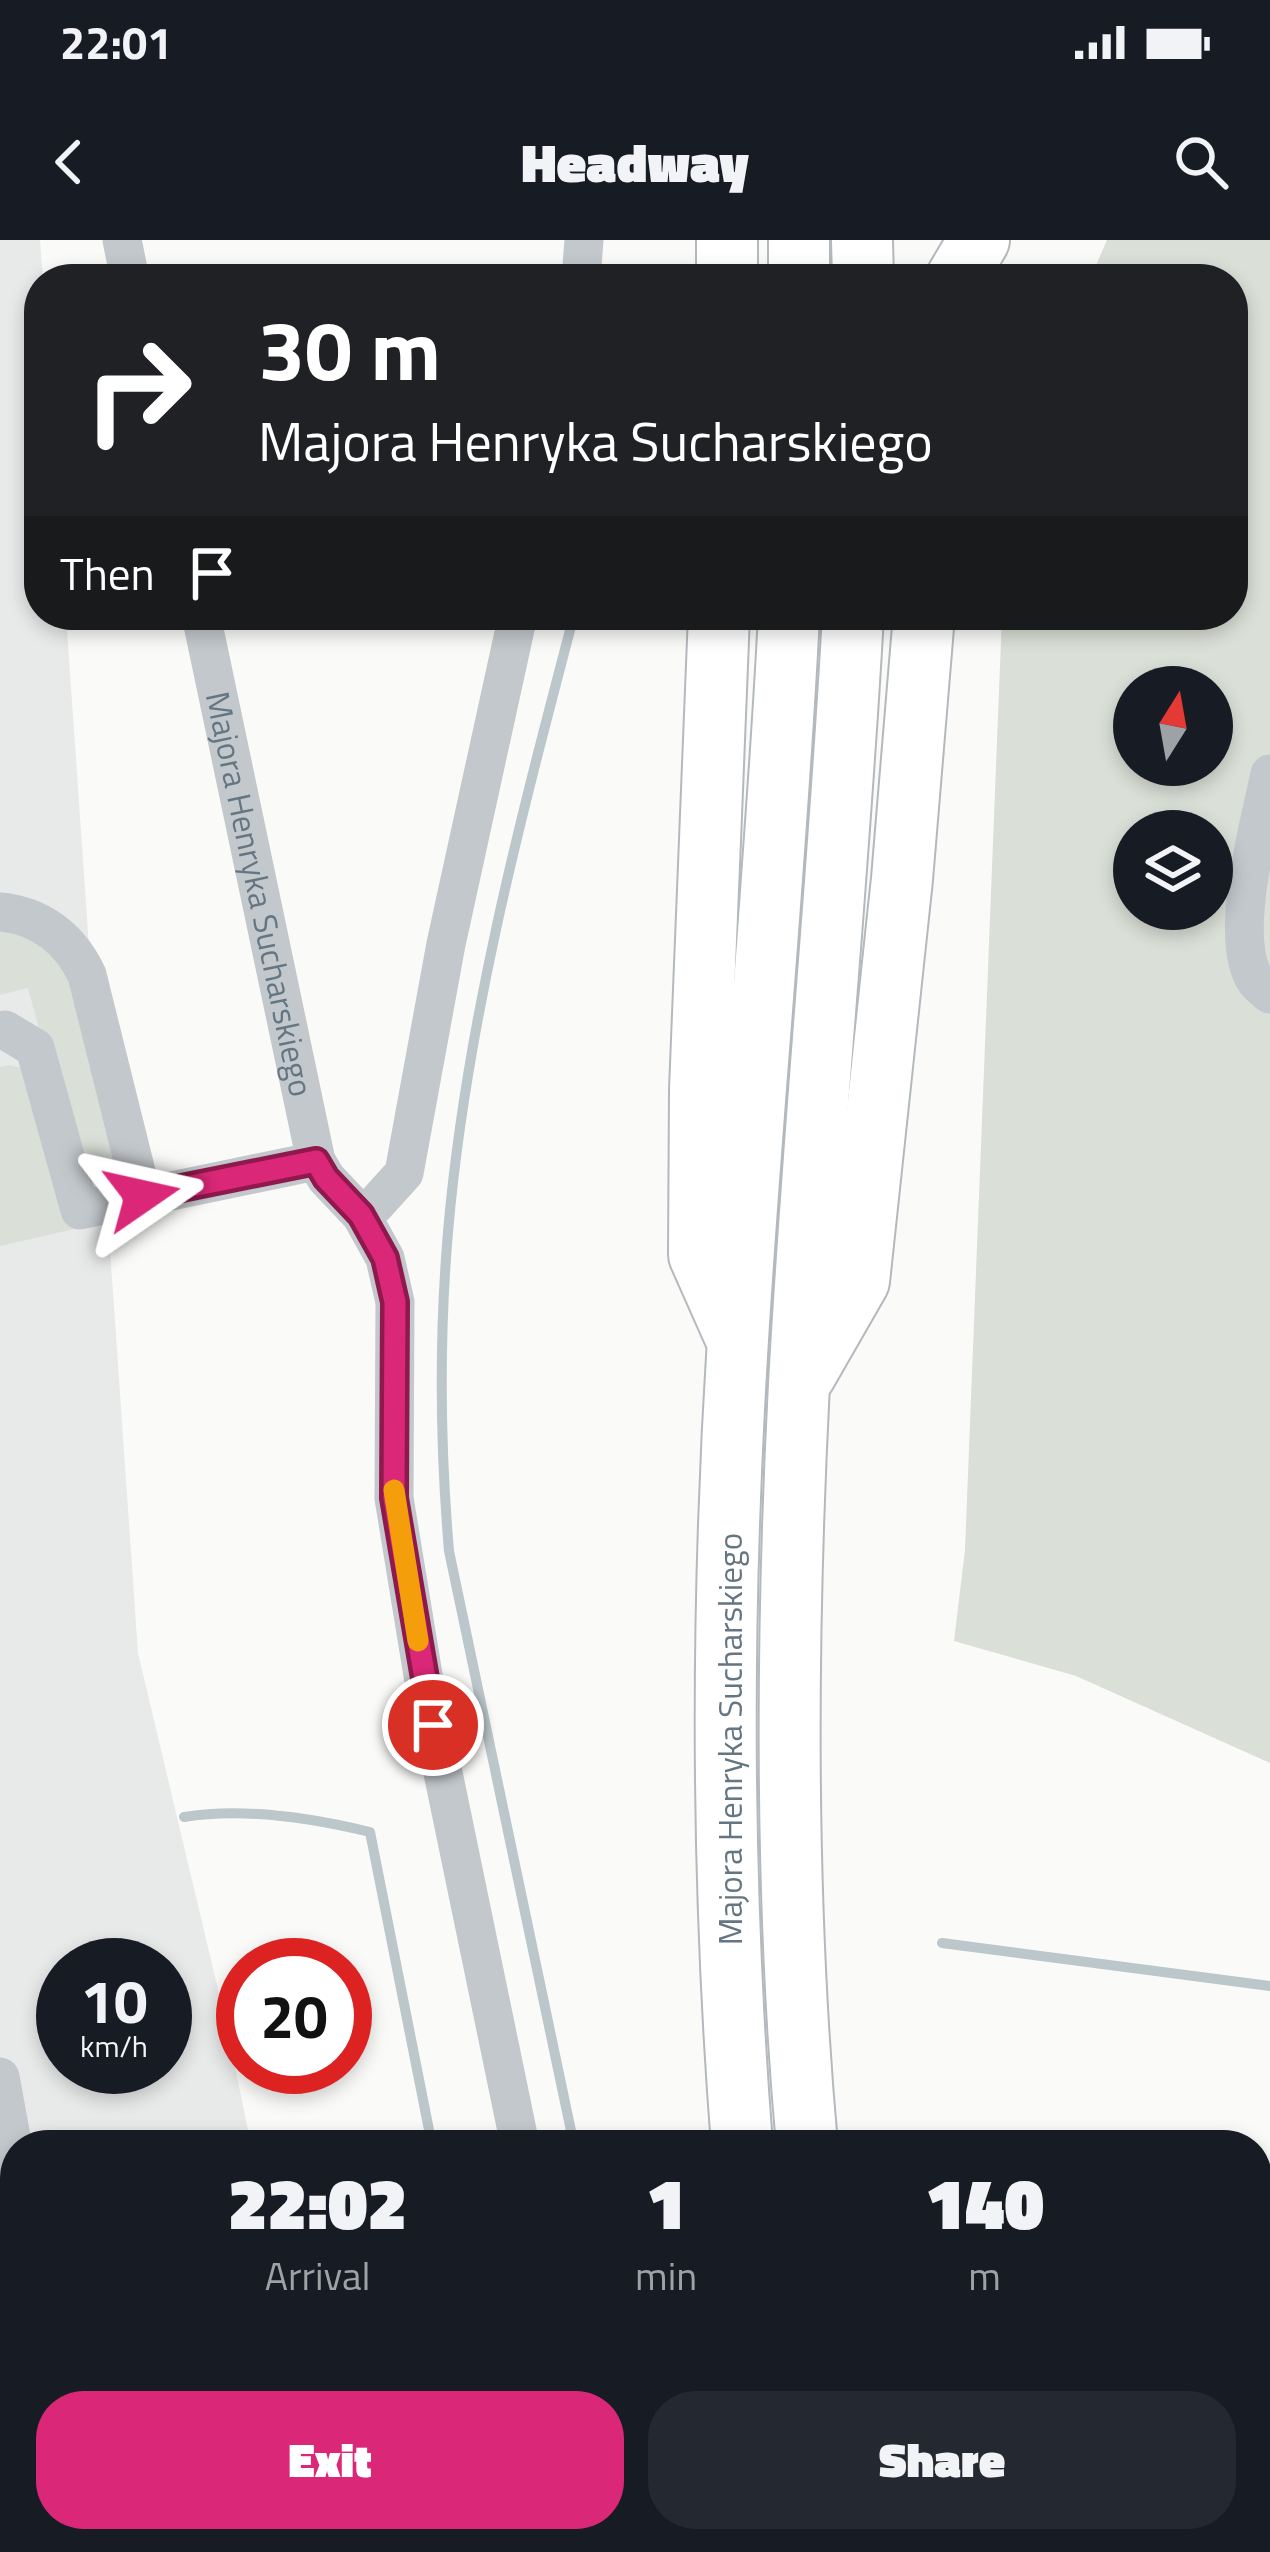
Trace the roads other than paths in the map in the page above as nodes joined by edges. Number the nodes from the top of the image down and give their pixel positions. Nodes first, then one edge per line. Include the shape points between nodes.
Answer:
1 (204, 630) edge
2 (515, 630) edge
3 (718, 630) edge
4 (788, 630) edge
5 (852, 630) edge
6 (923, 630) edge
7 (1270, 775) edge
8 (0, 912) edge
9 (1270, 994) edge
10 (4, 1030) dead end
11 (316, 1161) junction
12 (142, 1196) junction
13 (361, 1215) junction
14 (737, 1341) junction
15 (799, 1385) junction
16 (0, 2077) edge
17 (10, 2130) edge
18 (517, 2130) edge
19 (741, 2130) edge
20 (805, 2130) edge

1 - 11 street, Majora Henryka Sucharskiego
2 - 13 street via 404,1173
3 - 14 highway via 699,1255
4 - 14 highway, Majora Henryka Sucharskiego
5 - 15 highway, Majora Henryka Sucharskiego
6 - 15 highway via 859,1281
7 - 9 street via 1244,933 1247,960
8 - 12 street via 35,921 76,952
10 - 12 street via 34,1048 80,1210
11 - 12 street
11 - 13 street, Majora Henryka Sucharskiego
13 - 18 street, Majora Henryka Sucharskiego via 385,1258 395,1302 394,1498
14 - 19 highway, Majora Henryka Sucharskiego via 725,1809
15 - 20 highway, Majora Henryka Sucharskiego via 791,1862
16 - 17 street

